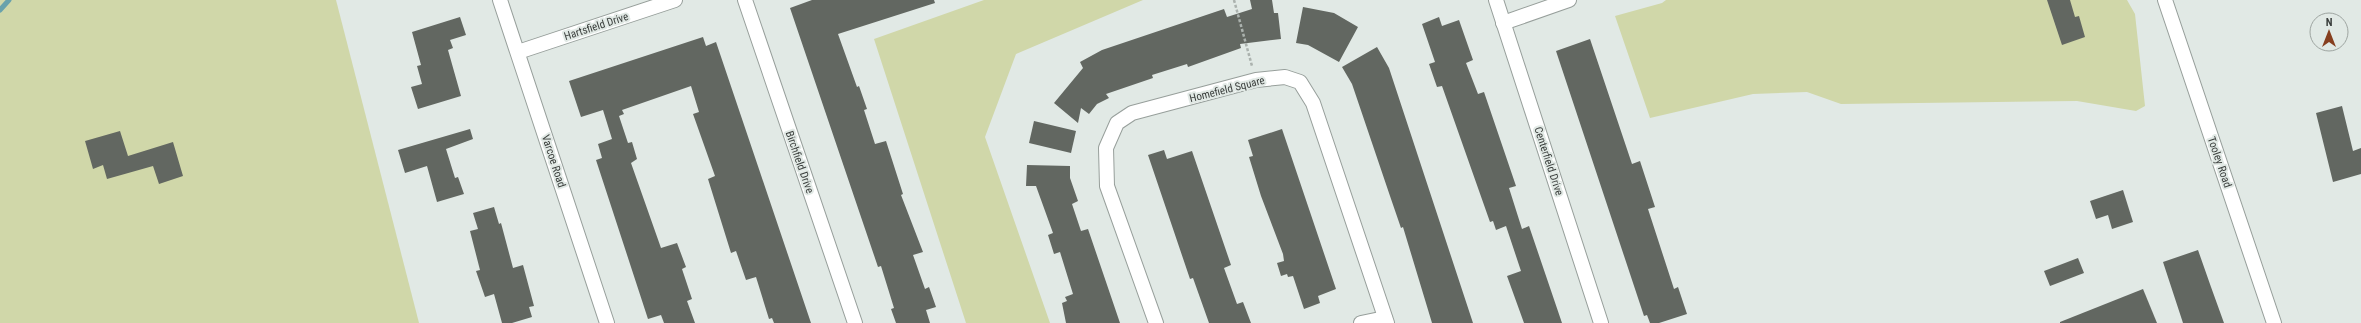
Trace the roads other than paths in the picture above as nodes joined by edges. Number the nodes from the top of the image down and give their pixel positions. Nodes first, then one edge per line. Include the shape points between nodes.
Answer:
1 (500, 0) edge
2 (675, 0) edge
3 (745, 0) edge
4 (1496, 0) edge
5 (1570, 0) edge
6 (2165, 0) edge
7 (1503, 23) junction
8 (518, 52) junction
9 (1386, 320) edge
10 (607, 323) edge
11 (855, 323) edge
12 (1156, 323) edge
13 (1361, 323) edge
14 (1601, 323) edge
15 (2274, 323) edge

1 - 8 street, Varcoe Road
2 - 8 street, Hartsfield Drive
3 - 11 street, Birchfield Drive
4 - 7 street, Centerfield Drive
5 - 7 street
6 - 15 street, Tooley Road
7 - 14 street, Centerfield Drive
8 - 10 street, Varcoe Road
9 - 12 street, Homefield Square via 1312,103 1300,82 1285,77 1256,80 1132,113 1117,123 1106,148 1107,186
9 - 13 street, Homefield Square

